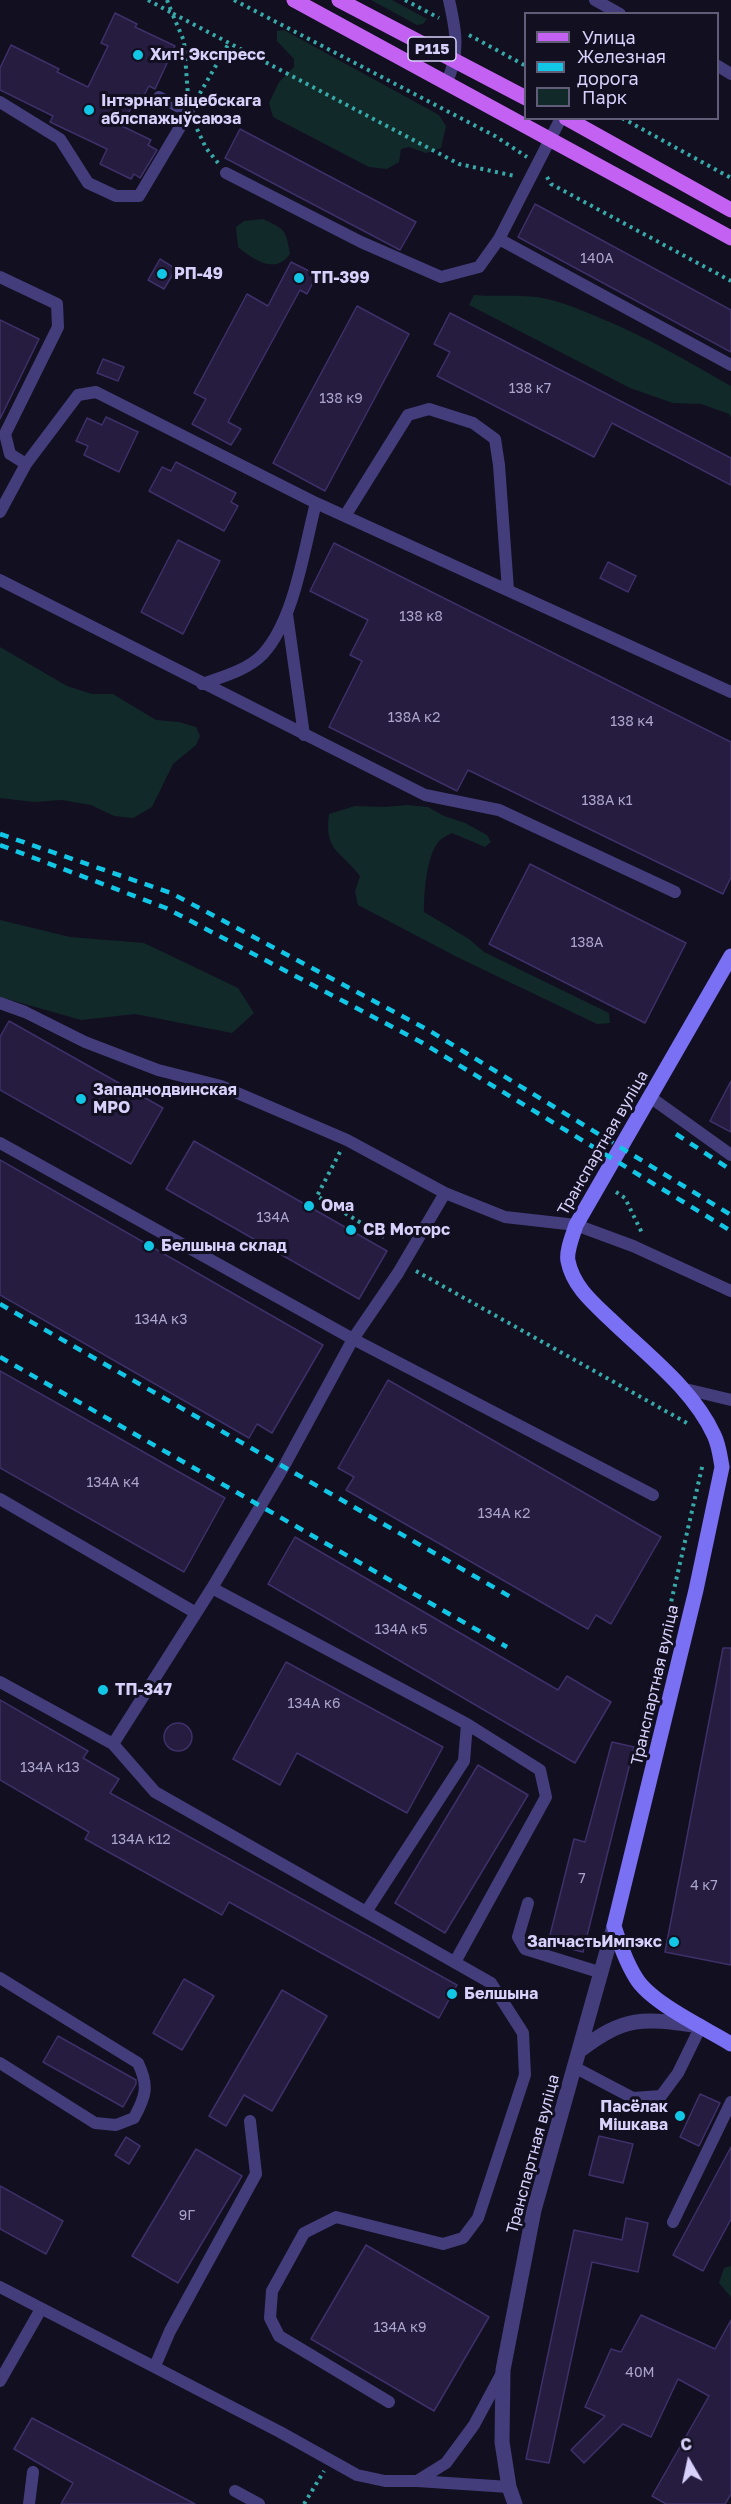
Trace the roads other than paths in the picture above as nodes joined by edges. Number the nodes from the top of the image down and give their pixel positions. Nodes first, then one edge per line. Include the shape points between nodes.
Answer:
1 (294, 0) edge
2 (339, 0) edge
3 (449, 0) edge
4 (595, 0) edge
5 (616, 12) edge
6 (455, 62) junction
7 (447, 82) junction
8 (159, 97) dead end
9 (524, 97) edge
10 (0, 102) edge
11 (560, 120) edge
12 (570, 120) edge
13 (550, 140) junction
14 (226, 172) road end
15 (731, 210) edge
16 (731, 238) edge
17 (499, 239) junction
18 (0, 277) edge
19 (731, 365) edge
20 (26, 464) junction
21 (316, 503) junction
22 (0, 512) edge
23 (345, 516) junction
24 (0, 580) edge
25 (508, 590) junction
26 (287, 614) junction
27 (202, 684) junction
28 (731, 692) edge
29 (304, 735) junction
30 (675, 892) dead end
31 (731, 956) edge
32 (727, 975) edge
33 (0, 1003) edge
34 (650, 1097) junction
35 (0, 1143) edge
36 (731, 1155) edge
37 (445, 1193) junction
38 (576, 1225) junction
39 (731, 1291) edge
40 (353, 1339) junction
41 (681, 1388) junction
42 (731, 1400) edge
43 (653, 1495) dead end
44 (0, 1499) edge
45 (212, 1588) junction
46 (196, 1613) junction
47 (0, 1682) edge
48 (467, 1724) junction
49 (113, 1744) junction
50 (528, 1902) dead end
51 (366, 1912) junction
52 (614, 1926) junction
53 (455, 1962) junction
54 (602, 1973) junction
55 (0, 1978) edge
56 (701, 2026) junction
57 (731, 2044) edge
58 (579, 2051) junction
59 (0, 2063) edge
60 (574, 2067) junction
61 (731, 2102) edge
62 (250, 2121) dead end
63 (673, 2222) dead end
64 (0, 2287) edge
65 (41, 2309) junction
66 (155, 2366) junction
67 (503, 2370) junction
68 (0, 2381) edge
69 (389, 2402) dead end
70 (33, 2472) dead end
71 (417, 2481) junction
72 (510, 2487) junction
73 (235, 2491) dead end
74 (29, 2504) edge
75 (259, 2504) edge
76 (515, 2504) edge

1 - 7 main road, Р115
2 - 6 main road, Р115
3 - 6 lane via 455,27
4 - 5 lane
6 - 7 lane
6 - 9 main road, Р115
7 - 13 main road, Р115
8 - 10 lane via 189,112 139,196 116,196 88,183 60,139
11 - 13 lane
12 - 15 main road
13 - 16 main road, Р115
13 - 17 lane
14 - 17 lane via 361,242 441,277 479,267
17 - 19 lane
18 - 20 lane via 57,304 58,327 5,434 10,454
20 - 21 lane via 78,395 96,392
20 - 22 lane
21 - 23 lane
21 - 26 lane
23 - 25 lane
23 - 25 lane via 408,415 429,410 473,423 495,440
24 - 27 lane
25 - 28 lane
26 - 27 lane via 262,655 232,674
26 - 29 lane
27 - 29 lane
29 - 30 lane via 425,795 499,810
31 - 32 main road, Транспартная вуліца
32 - 34 main road, Транспартная вуліца
33 - 37 lane via 85,1042 158,1070 220,1086 347,1140
34 - 36 lane
34 - 38 main road, Транспартная вуліца
35 - 40 lane
37 - 38 lane via 505,1217
37 - 40 lane via 404,1264
38 - 39 lane via 633,1246
38 - 41 main road, Транспартная вуліца via 567,1258 573,1278 586,1297
40 - 43 lane
40 - 45 lane
41 - 42 lane
41 - 52 main road, Транспартная вуліца via 715,1436 722,1467
44 - 46 lane
45 - 46 lane
45 - 48 lane
46 - 49 lane
47 - 49 lane
48 - 51 lane via 464,1761
48 - 53 lane via 540,1770 546,1797
49 - 51 lane via 155,1792
50 - 54 lane via 518,1937 525,1949
51 - 53 lane
52 - 54 street, Транспартная вуліца
52 - 56 main road via 637,1980 658,2001
53 - 69 lane via 491,1983 523,2033 525,2075 478,2218 463,2238 443,2244 336,2217 304,2233 272,2291 270,2318 279,2336
54 - 58 street, Транспартная вуліца
55 - 59 lane via 138,2063 145,2079 144,2100 134,2118 116,2125 95,2123
56 - 57 main road
56 - 58 street via 661,2020 633,2021 605,2031
56 - 60 lane via 662,2096 633,2098
58 - 60 street, Транспартная вуліца
60 - 67 street, Транспартная вуліца via 534,2210
61 - 63 lane
62 - 66 lane via 256,2174 170,2331
64 - 65 lane
65 - 66 lane
65 - 68 lane
66 - 71 lane via 357,2475 385,2481
67 - 71 lane via 474,2425 446,2463
67 - 72 street, Транспартная вуліца via 502,2442
70 - 74 lane
71 - 72 lane
72 - 76 street, Транспартная вуліца
73 - 75 lane

